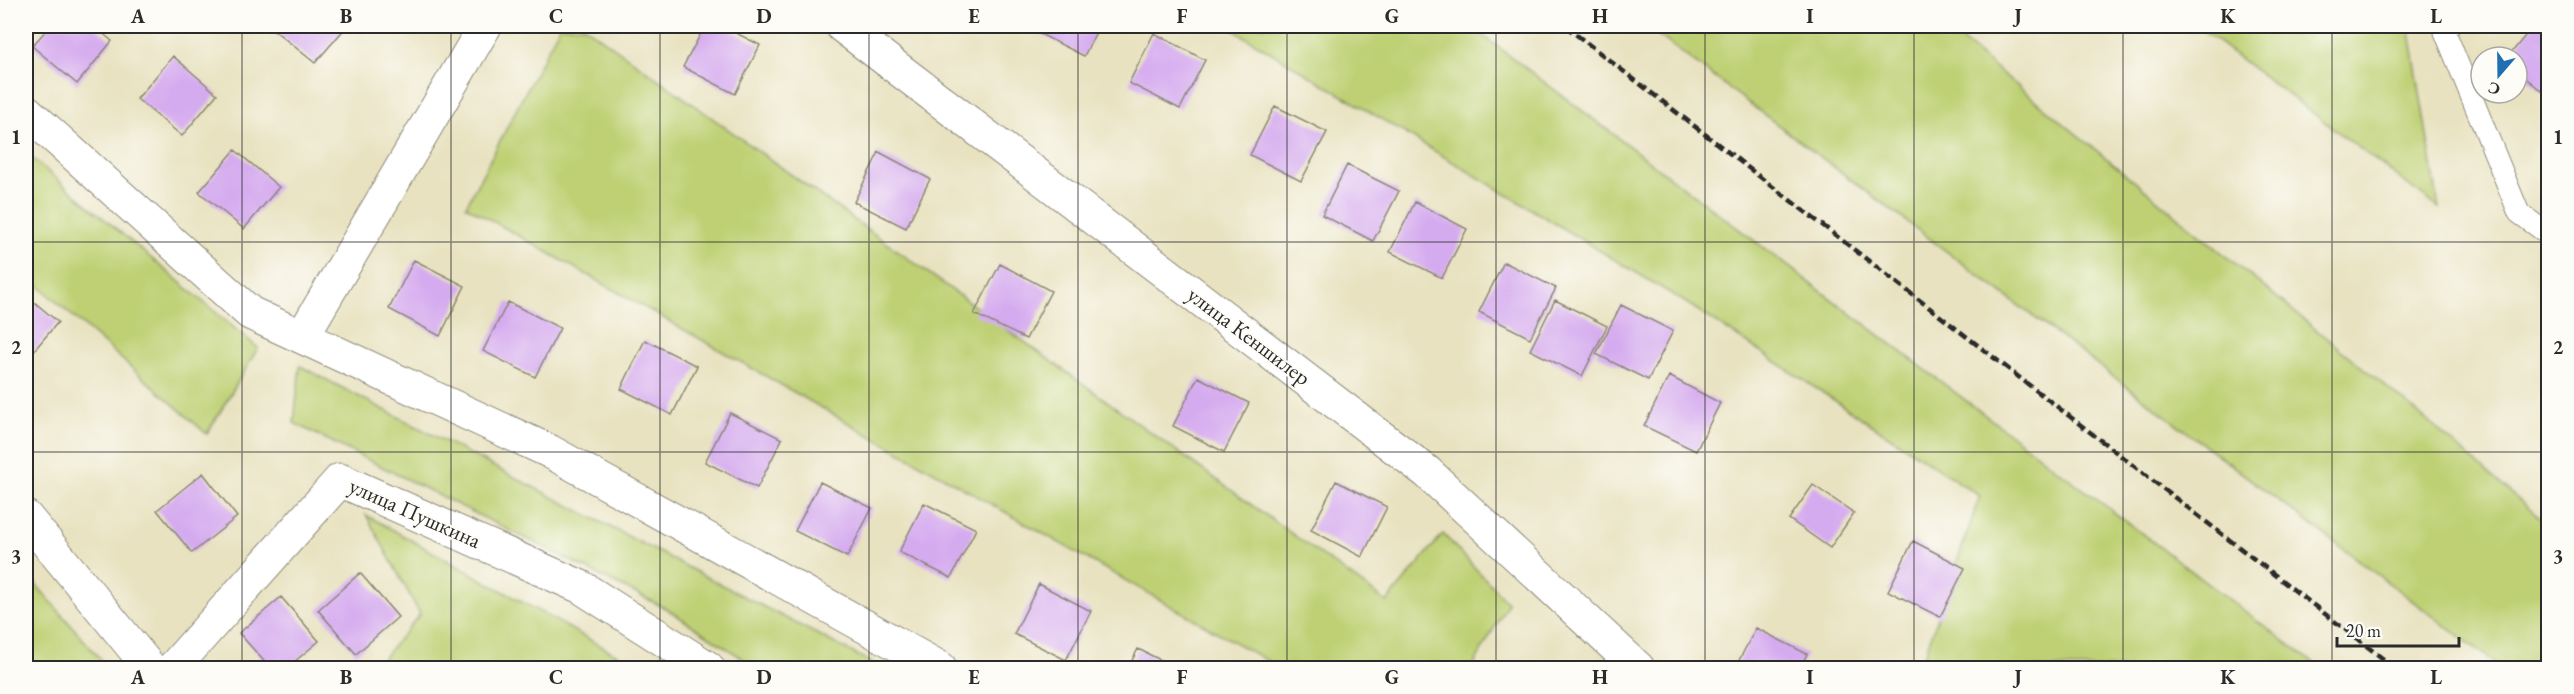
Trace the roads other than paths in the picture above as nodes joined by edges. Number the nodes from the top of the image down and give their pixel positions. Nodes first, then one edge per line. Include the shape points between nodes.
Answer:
1 (485, 26) edge
2 (842, 26) edge
3 (2449, 26) edge
4 (26, 111) edge
5 (2548, 234) edge
6 (302, 337) junction
7 (26, 517) edge
8 (150, 669) edge
9 (173, 669) edge
10 (708, 669) edge
11 (940, 669) edge
12 (1638, 669) edge

1 - 6 street
2 - 12 street, улица Кеншилер via 1427,472
3 - 5 lane via 2445,32 2518,213
4 - 6 street via 250,313
6 - 11 street via 549,451
7 - 8 street
9 - 10 street, улица Пушкина via 340,480 581,587

